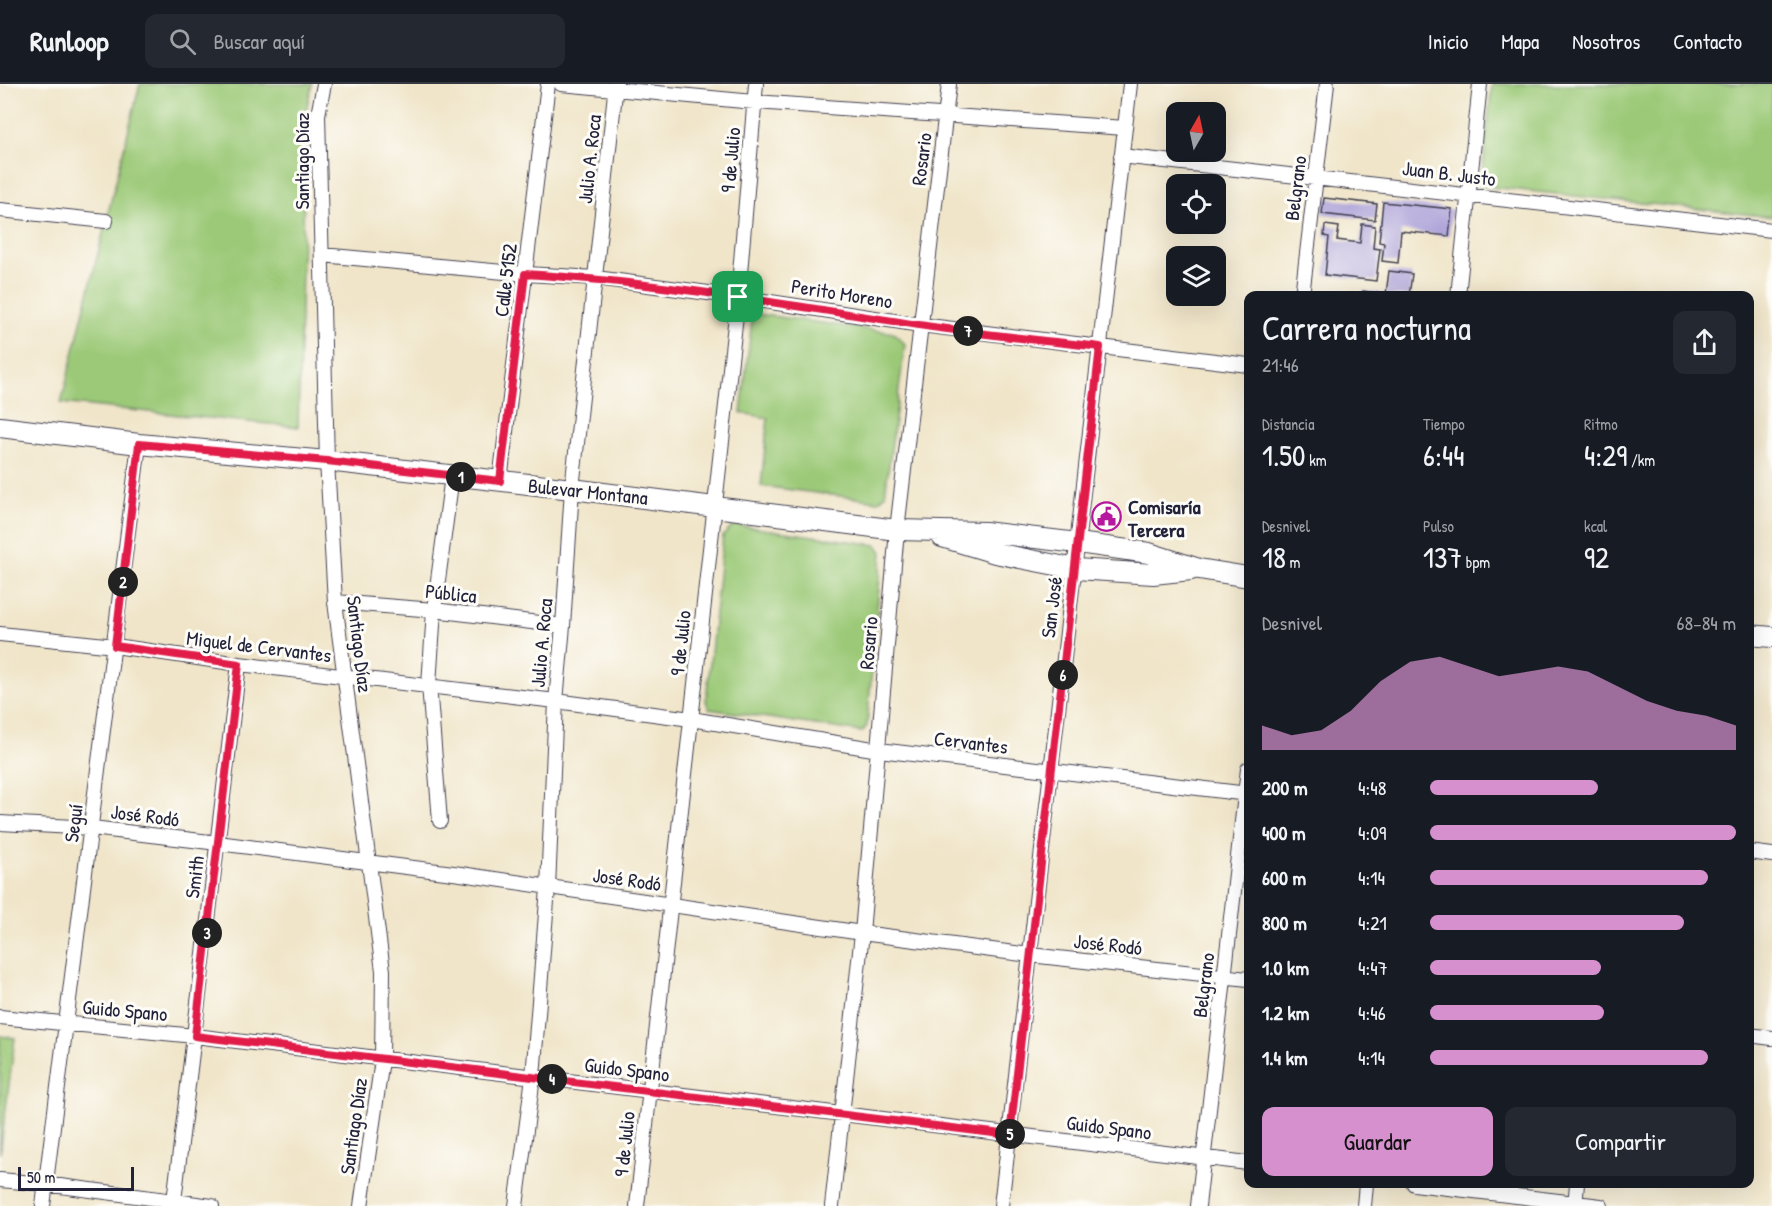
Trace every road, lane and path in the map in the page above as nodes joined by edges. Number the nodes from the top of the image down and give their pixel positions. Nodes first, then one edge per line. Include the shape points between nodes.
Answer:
1 (324, 84) edge
2 (548, 84) edge
3 (561, 84) edge
4 (756, 84) edge
5 (950, 84) edge
6 (1130, 84) edge
7 (1327, 84) edge
8 (1480, 84) edge
9 (616, 86) edge
10 (754, 102) junction
11 (946, 116) junction
12 (1125, 128) junction
13 (1121, 156) junction
14 (1316, 177) junction
15 (1468, 195) junction
16 (0, 210) edge
17 (106, 221) dead end
18 (1772, 230) edge
19 (322, 255) junction
20 (525, 274) junction
21 (596, 278) junction
22 (1303, 291) edge
23 (1458, 291) edge
24 (738, 297) junction
25 (921, 325) junction
26 (1100, 347) junction
27 (1244, 365) edge
28 (0, 427) edge
29 (139, 444) junction
30 (327, 461) junction
31 (452, 476) junction
32 (500, 481) junction
33 (572, 489) junction
34 (714, 506) junction
35 (897, 530) junction
36 (926, 532) junction
37 (1078, 543) junction
38 (1076, 569) junction
39 (1199, 569) junction
40 (1244, 576) edge
41 (335, 602) junction
42 (434, 610) junction
43 (563, 626) junction
44 (0, 634) edge
45 (1754, 635) edge
46 (1772, 637) edge
47 (115, 646) junction
48 (239, 664) junction
49 (344, 676) junction
50 (429, 686) junction
51 (556, 701) junction
52 (691, 719) junction
53 (879, 750) junction
54 (1051, 772) junction
55 (1244, 794) edge
56 (1244, 818) edge
57 (440, 821) dead end
58 (0, 823) edge
59 (92, 828) junction
60 (218, 843) junction
61 (1754, 853) edge
62 (1772, 855) edge
63 (370, 864) junction
64 (548, 888) junction
65 (670, 904) junction
66 (862, 933) junction
67 (1030, 955) junction
68 (1224, 976) junction
69 (1244, 978) edge
70 (0, 1017) edge
71 (67, 1024) junction
72 (195, 1036) junction
73 (1754, 1036) edge
74 (1772, 1038) edge
75 (382, 1060) junction
76 (534, 1077) junction
77 (650, 1091) junction
78 (843, 1116) junction
79 (1010, 1135) junction
80 (1203, 1158) junction
81 (1244, 1163) edge
82 (0, 1180) edge
83 (45, 1184) junction
84 (1366, 1188) edge
85 (1446, 1188) edge
86 (1577, 1188) edge
87 (174, 1201) junction
88 (1575, 1204) edge
89 (43, 1206) edge
90 (212, 1206) edge
91 (361, 1206) edge
92 (516, 1206) edge
93 (637, 1206) edge
94 (832, 1206) edge
95 (1001, 1206) edge
96 (1198, 1206) edge
97 (1364, 1206) edge
98 (1601, 1206) edge

1 - 19 street, Santiago Díaz via 318,115
2 - 20 street, Calle 5152
3 - 9 street
4 - 10 street, 9 de Julio
5 - 11 street, Rosario
6 - 12 street, San José
7 - 14 street, Belgrano
8 - 15 street
9 - 10 street
9 - 21 street, Julio A. Roca
10 - 11 street
10 - 24 street, 9 de Julio
11 - 12 street
11 - 25 street, Rosario
12 - 13 street, San José
13 - 14 street, Juan B. Justo
13 - 26 street, San José
14 - 15 street, Juan B. Justo
14 - 22 street, Belgrano
15 - 18 street, Juan B. Justo
15 - 23 street
16 - 17 street
19 - 20 street, Perito Moreno
19 - 30 street, Santiago Díaz
20 - 21 street, Perito Moreno
20 - 32 street, Calle 5152
21 - 24 street, Perito Moreno
21 - 33 street, Julio A. Roca
24 - 25 street, Perito Moreno
24 - 34 street, 9 de Julio
25 - 26 street, Perito Moreno
25 - 35 street, Rosario
26 - 27 street, Perito Moreno
26 - 37 street, San José
28 - 29 main road, Bulevar Montana
29 - 30 main road, Bulevar Montana
29 - 47 street, Seguí
30 - 31 main road, Bulevar Montana
30 - 41 street, Santiago Díaz
31 - 32 main road, Bulevar Montana
31 - 42 street
32 - 33 main road, Bulevar Montana
33 - 34 main road, Bulevar Montana
33 - 43 street, Julio A. Roca
34 - 35 main road, Bulevar Montana
34 - 52 street, 9 de Julio
35 - 36 main road, Bulevar Montana
35 - 53 street, Rosario
36 - 37 main road, Bulevar Montana via 985,532
36 - 38 main road, Bulevar Montana via 994,553
37 - 38 street, San José
37 - 39 main road, Bulevar Montana via 1149,553
38 - 39 main road, Bulevar Montana via 1153,574
38 - 54 street, San José
39 - 40 main road, Bulevar Montana
41 - 42 street, Pública
41 - 49 street, Santiago Díaz
42 - 43 street, Pública
42 - 50 street
43 - 51 street, Julio A. Roca
44 - 47 street, Miguel de Cervantes
45 - 46 main road
47 - 48 street, Miguel de Cervantes
47 - 59 street, Seguí
48 - 49 street, Miguel de Cervantes
48 - 60 street, Smith
49 - 50 street, Miguel de Cervantes
49 - 63 street, Santiago Díaz
50 - 51 street, Miguel de Cervantes
50 - 57 street
51 - 52 street, Miguel de Cervantes
51 - 64 street, Julio A. Roca
52 - 53 street, Cervantes
52 - 65 street, 9 de Julio
53 - 54 street, Cervantes
53 - 66 street, Rosario
54 - 55 street, Cervantes
54 - 67 street, San José
56 - 68 street, Belgrano
58 - 59 street, José Rodó
59 - 60 street, José Rodó
59 - 71 street, Seguí
60 - 63 street, José Rodó
60 - 72 street, Smith
61 - 62 street
63 - 64 street, José Rodó
63 - 75 street, Santiago Díaz via 383,971
64 - 65 street, José Rodó
64 - 76 street, Julio A. Roca
65 - 66 street, José Rodó
65 - 77 street, 9 de Julio
66 - 67 street, José Rodó
66 - 78 street, Rosario
67 - 68 street, José Rodó
67 - 79 street, San José
68 - 69 street, José Rodó
68 - 80 street, Belgrano
70 - 71 street, Guido Spano
71 - 72 street, Guido Spano
71 - 83 street, Seguí
72 - 75 street, Guido Spano
72 - 87 street, Smith
73 - 74 street
75 - 76 street, Guido Spano
75 - 91 street, Santiago Díaz
76 - 77 street, Guido Spano
76 - 92 street, Julio A. Roca
77 - 78 street, Guido Spano
77 - 93 street, 9 de Julio
78 - 79 street, Guido Spano
78 - 94 street, Rosario
79 - 80 street, Guido Spano
79 - 95 street, San José
80 - 81 street, Guido Spano
80 - 96 street, Belgrano
82 - 83 street
83 - 87 street
83 - 89 street, Seguí
84 - 97 street
85 - 88 street
86 - 88 street
87 - 90 street
88 - 98 street

